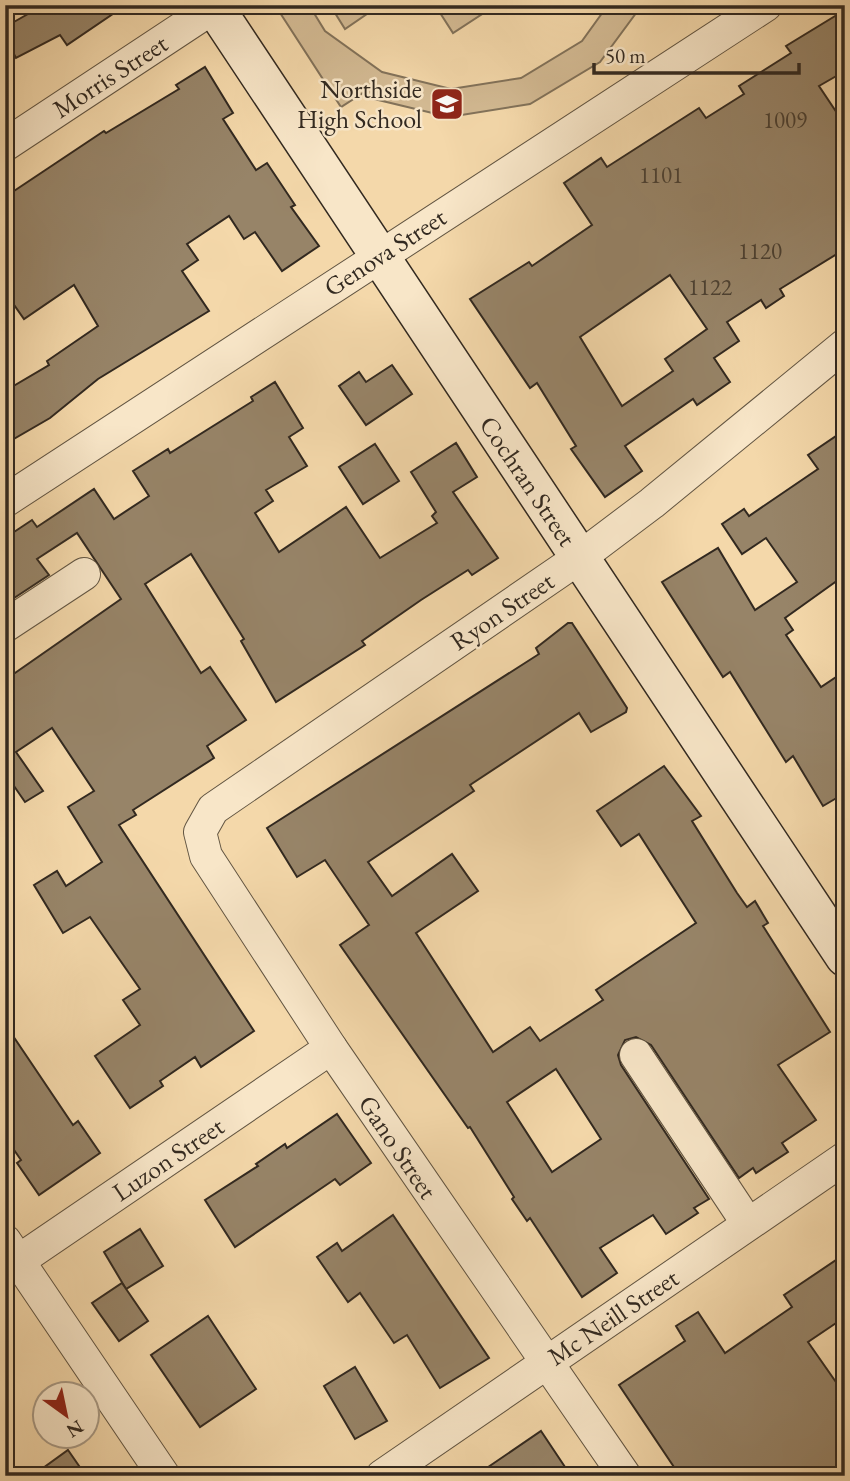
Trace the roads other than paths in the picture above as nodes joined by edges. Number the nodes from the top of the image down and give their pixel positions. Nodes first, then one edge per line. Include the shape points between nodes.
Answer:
1 (766, 5) edge
2 (213, 6) edge
3 (5, 145) edge
4 (378, 255) junction
5 (845, 345) edge
6 (5, 500) edge
7 (579, 558) junction
8 (84, 574) dead end
9 (5, 625) edge
10 (213, 809) joint
11 (838, 933) edge
12 (331, 1048) junction
13 (636, 1055) dead end
14 (845, 1158) edge
15 (748, 1224) junction
16 (10, 1257) edge
17 (546, 1363) junction
18 (164, 1476) edge
19 (382, 1476) edge
20 (625, 1476) edge

1 - 4 street, Genova Street
2 - 3 street, Morris Street
2 - 4 street, Cochran Street
4 - 6 street, Genova Street
4 - 7 street, Cochran Street
5 - 7 street, Ryon Street
7 - 10 street, Ryon Street
7 - 11 street, Cochran Street
8 - 9 street
10 - 12 street, Gano Street via 200,832 206,856
12 - 16 street, Luzon Street
12 - 17 street, Gano Street
13 - 15 street
14 - 15 street, Mc Neill Street
15 - 17 street, Mc Neill Street
16 - 18 street
17 - 19 street, Mc Neill Street
17 - 20 street, Gano Street

